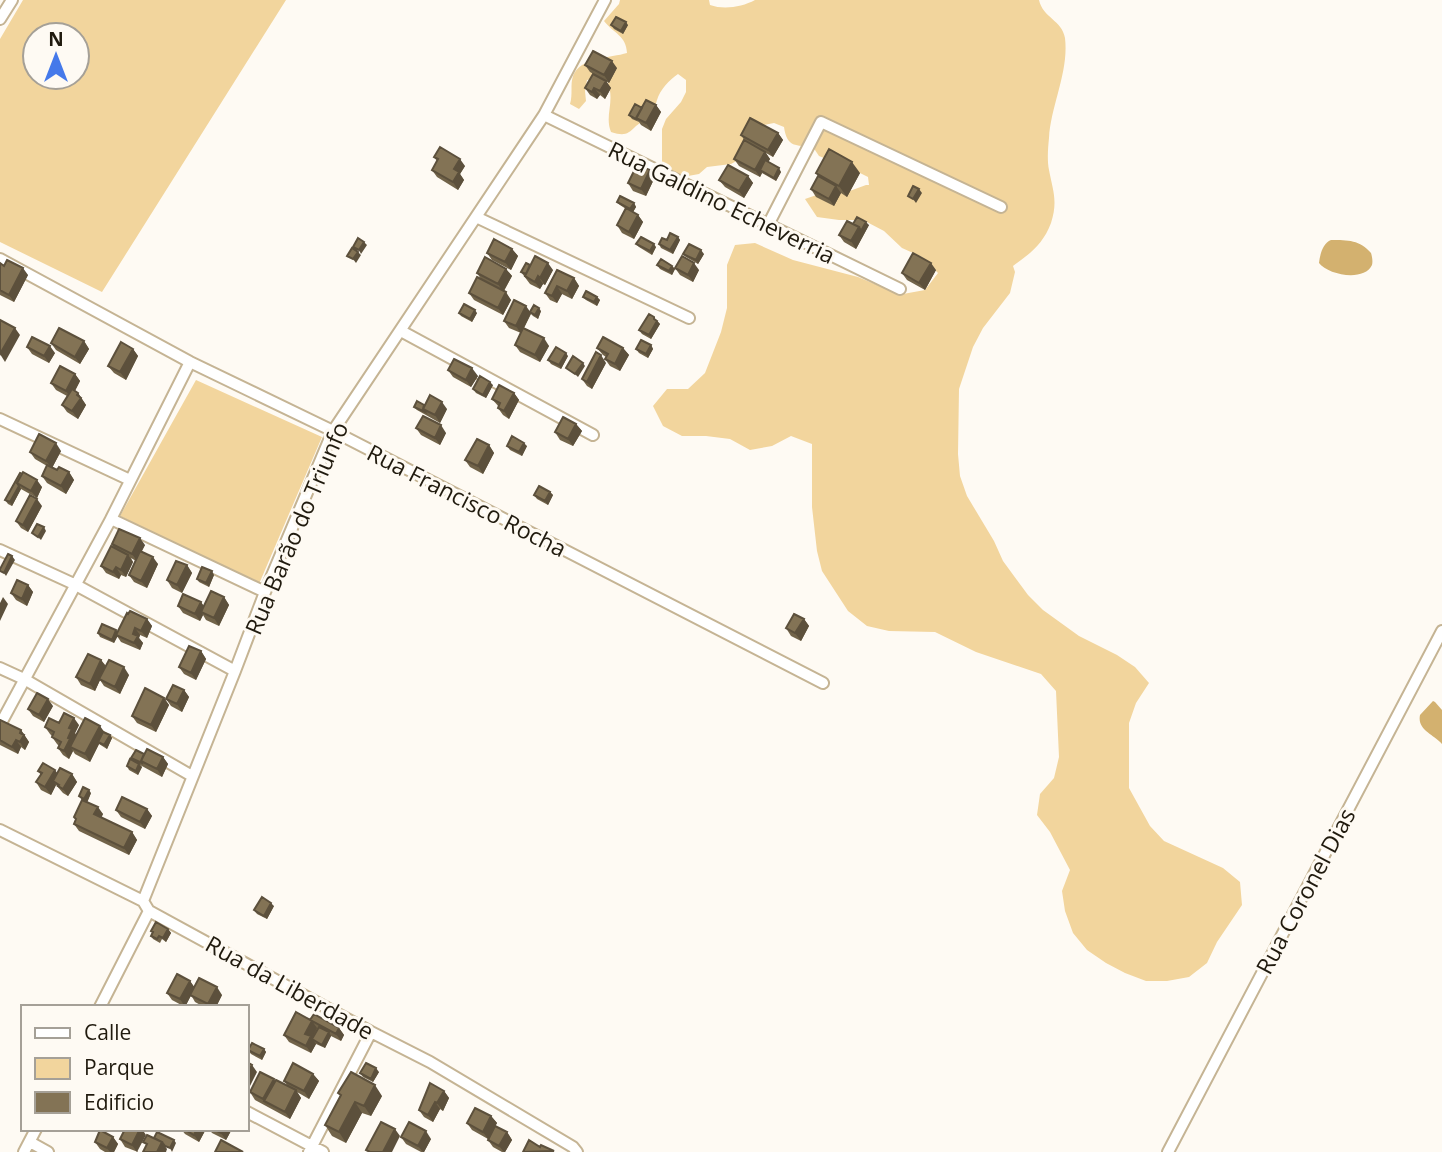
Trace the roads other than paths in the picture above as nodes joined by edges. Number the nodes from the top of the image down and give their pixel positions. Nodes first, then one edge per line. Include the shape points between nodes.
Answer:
1 (12, 0) edge
2 (605, 0) edge
3 (0, 19) edge
4 (544, 115) junction
5 (1001, 207) dead end
6 (476, 217) junction
7 (768, 225) junction
8 (0, 259) edge
9 (900, 289) dead end
10 (689, 318) dead end
11 (401, 331) junction
12 (190, 362) junction
13 (0, 419) edge
14 (333, 431) junction
15 (593, 435) dead end
16 (130, 480) junction
17 (111, 519) junction
18 (0, 550) edge
19 (74, 584) junction
20 (265, 592) junction
21 (1442, 631) edge
22 (0, 668) edge
23 (235, 671) junction
24 (24, 679) junction
25 (823, 683) dead end
26 (0, 725) edge
27 (192, 775) junction
28 (0, 830) edge
29 (146, 906) junction
30 (101, 1005) edge
31 (371, 1032) junction
32 (248, 1113) edge
33 (35, 1131) edge
34 (27, 1147) edge
35 (315, 1150) edge
36 (48, 1152) edge
37 (577, 1152) edge
38 (1168, 1152) edge

1 - 3 street
2 - 4 street, Rua Barão do Triunfo
4 - 6 street, Rua Barão do Triunfo
4 - 7 street, Rua Galdino Echeverria
5 - 7 street via 821,121
6 - 10 street
6 - 11 street, Rua Barão do Triunfo
7 - 9 street, Rua Galdino Echeverria
8 - 12 street, Rua Francisco Rocha
11 - 14 street, Rua Barão do Triunfo
11 - 15 street
12 - 14 street, Rua Francisco Rocha
12 - 16 street
13 - 16 street
14 - 20 street, Rua Barão do Triunfo
14 - 25 street, Rua Francisco Rocha
16 - 17 street
17 - 19 street
17 - 20 street
18 - 19 street
19 - 23 street
19 - 24 street
20 - 23 street, Rua Barão do Triunfo
21 - 38 street, Rua Coronel Dias
22 - 24 street
23 - 27 street, Rua Barão do Triunfo
24 - 26 street
24 - 27 street
27 - 29 street, Rua Barão do Triunfo
28 - 29 street, Rua da Liberdade
29 - 30 street, Rua Barão do Triunfo
29 - 31 street, Rua da Liberdade
31 - 35 street
31 - 37 street, Rua da Liberdade via 430,1062
32 - 35 street
33 - 34 street
34 - 36 street

